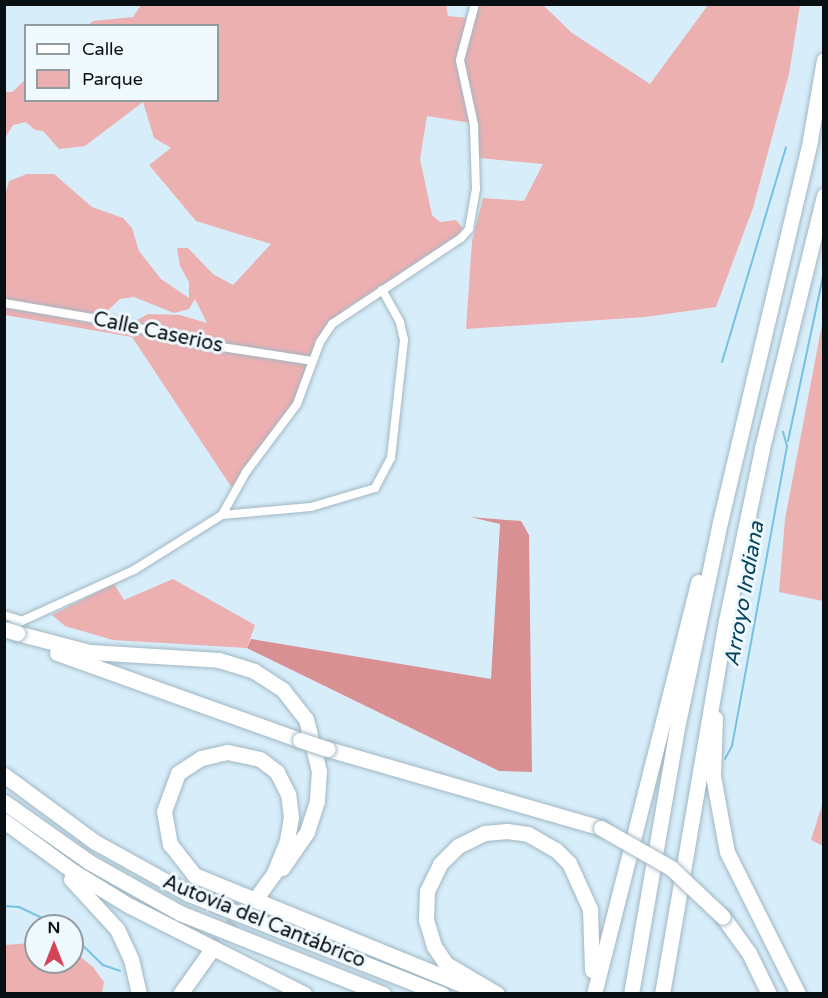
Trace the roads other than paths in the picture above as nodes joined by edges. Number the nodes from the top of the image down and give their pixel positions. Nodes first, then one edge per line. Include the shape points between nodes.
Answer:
1 (475, 4) edge
2 (824, 60) edge
3 (824, 196) edge
4 (382, 290) junction
5 (772, 298) junction
6 (4, 303) edge
7 (312, 362) junction
8 (762, 448) junction
9 (222, 515) junction
10 (4, 615) edge
11 (10, 630) edge
12 (4, 775) edge
13 (4, 802) edge
14 (4, 821) edge
15 (4, 827) edge
16 (274, 873) junction
17 (258, 894) tunnel mouth
18 (210, 952) tunnel mouth
19 (139, 993) edge
20 (180, 993) edge
21 (304, 993) edge
22 (383, 993) edge
23 (442, 993) edge
24 (486, 993) edge
25 (497, 993) edge
26 (588, 993) edge
27 (594, 993) edge
28 (631, 993) edge
29 (662, 993) edge
30 (769, 993) edge
31 (798, 993) edge

1 - 4 street via 460,60 474,125 476,189 469,229
2 - 5 highway via 810,140
3 - 8 highway
4 - 7 street via 332,324
4 - 9 street via 400,322 404,340 395,436 383,478 366,492 311,507
5 - 27 highway
5 - 28 highway via 680,712
6 - 7 street, Calle Caserios
7 - 9 street via 297,404 246,472
8 - 29 highway via 704,734
8 - 31 highway via 719,680 713,776 719,822 733,867
9 - 11 street via 134,570
10 - 11 street
11 - 16 highway via 90,652 219,660 254,671 283,690 306,719 319,771 317,801 307,832 283,868
11 - 30 highway, bridge via 300,740 601,828 671,868 723,917 749,953
12 - 23 highway, Autovía del Cantábrico via 95,842 178,889 265,927
13 - 22 highway, Autovía del Cantábrico via 89,862 180,913
14 - 21 highway via 130,906
15 - 19 highway via 77,884 104,911 127,949
16 - 17 highway
16 - 24 highway via 291,817 288,794 277,772 260,759 227,752 201,758 178,773 166,798 166,834 174,854 194,875
18 - 20 highway
25 - 26 highway via 446,964 431,938 425,909 431,881 452,851 474,837 507,831 547,843 563,857 581,883 593,927

